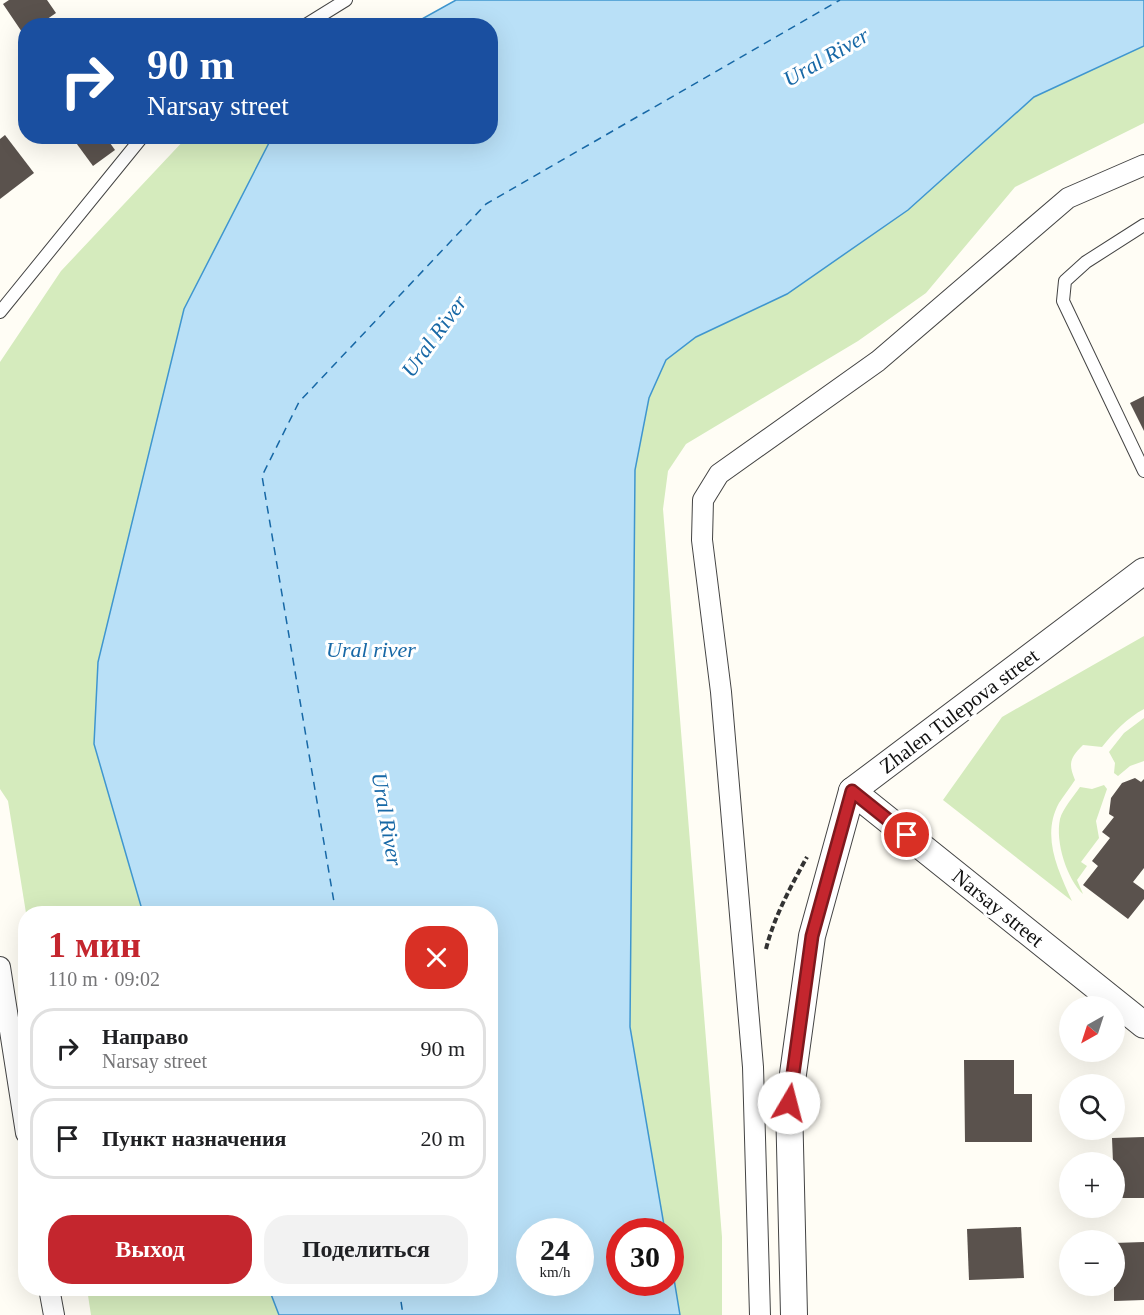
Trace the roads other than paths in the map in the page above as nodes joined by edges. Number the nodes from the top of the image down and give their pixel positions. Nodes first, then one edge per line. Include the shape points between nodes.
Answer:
1 (346, 0) edge
2 (317, 18) edge
3 (136, 144) edge
4 (1144, 165) edge
5 (1144, 225) edge
6 (0, 312) edge
7 (1144, 471) edge
8 (1144, 571) edge
9 (852, 791) junction
10 (0, 968) edge
11 (1144, 1025) edge
12 (18, 1082) edge
13 (51, 1296) edge
14 (54, 1315) edge
15 (760, 1315) edge
16 (794, 1315) edge

1 - 2 lane
3 - 6 lane
4 - 15 street via 1068,198 878,361 719,474 703,500 702,540 721,692 753,1067
5 - 7 lane via 1086,262 1065,281 1063,301
8 - 9 street, Zhalen Tulepova street
9 - 11 street, Narsay street
9 - 16 street via 812,936 789,1103
10 - 12 street
13 - 14 street

